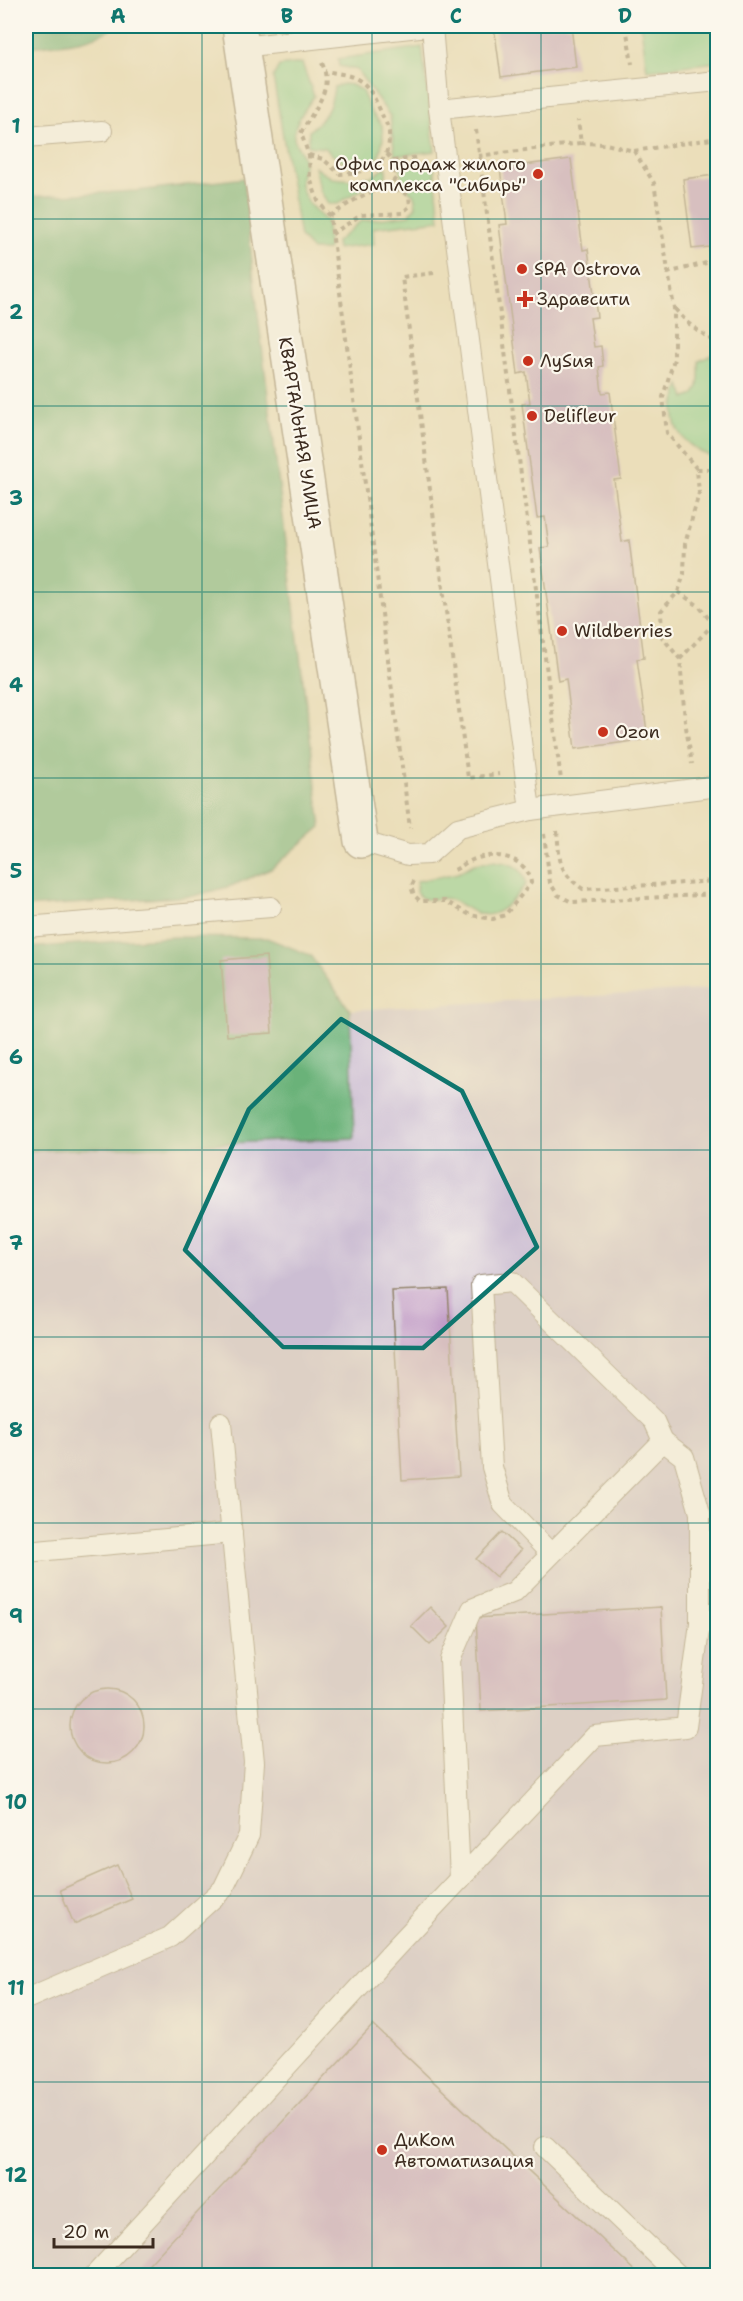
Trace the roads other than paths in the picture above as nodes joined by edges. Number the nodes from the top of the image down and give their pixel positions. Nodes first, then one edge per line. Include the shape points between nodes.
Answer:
1 (430, 26) edge
2 (241, 36) edge
3 (717, 81) edge
4 (439, 109) junction
5 (102, 131) dead end
6 (26, 137) edge
7 (717, 786) edge
8 (542, 809) junction
9 (361, 841) joint
10 (271, 907) dead end
11 (26, 927) edge
12 (221, 1423) dead end
13 (663, 1441) junction
14 (232, 1533) junction
15 (26, 1552) edge
16 (551, 1554) junction
17 (709, 1622) edge
18 (460, 1879) junction
19 (26, 1999) edge
20 (545, 2147) dead end
21 (94, 2276) edge
22 (679, 2276) edge

1 - 2 lane
1 - 4 lane
2 - 9 street, КВАРТАЛЬНАЯ УЛИЦА
3 - 4 lane
4 - 8 lane via 526,770
5 - 6 lane
7 - 8 lane
8 - 9 lane via 458,828 431,863
10 - 11 lane
12 - 14 lane
13 - 16 lane
13 - 16 lane via 654,1421 512,1282 481,1285 492,1467 503,1504
13 - 17 lane via 684,1457 700,1513
14 - 15 lane
14 - 19 lane via 254,1762 249,1835 223,1889 170,1937
16 - 18 lane via 514,1592 472,1609 450,1660
17 - 18 lane via 686,1727 595,1736
18 - 21 lane
20 - 22 lane

